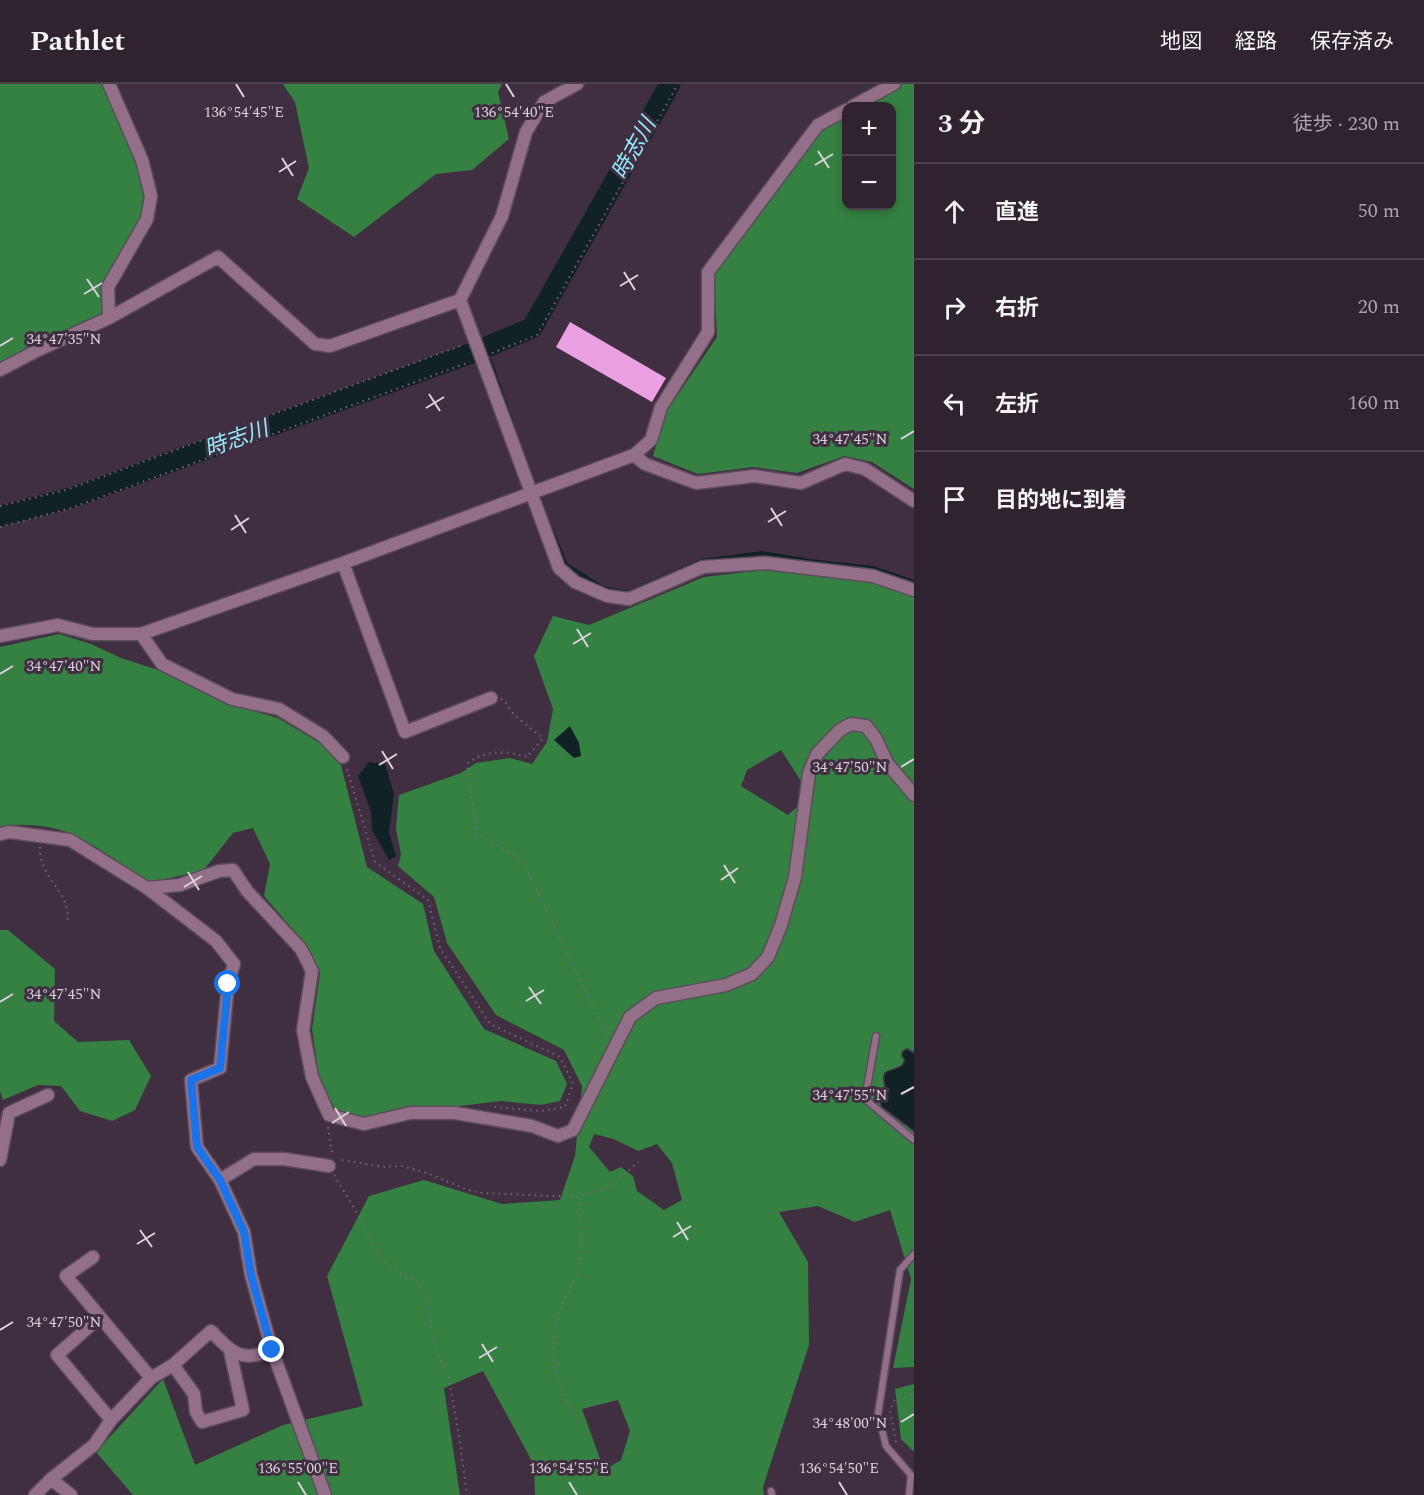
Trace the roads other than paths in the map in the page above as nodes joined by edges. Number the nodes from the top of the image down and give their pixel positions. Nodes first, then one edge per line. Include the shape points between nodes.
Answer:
1 (109, 84) edge
2 (578, 84) edge
3 (894, 84) edge
4 (860, 102) edge
5 (842, 112) edge
6 (460, 300) junction
7 (109, 318) junction
8 (0, 370) edge
9 (634, 455) junction
10 (531, 493) junction
11 (914, 501) edge
12 (343, 563) junction
13 (914, 590) edge
14 (141, 634) junction
15 (0, 636) edge
16 (491, 698) road end
17 (344, 757) road end
18 (914, 795) edge
19 (0, 834) edge
20 (147, 888) junction
21 (876, 1036) dead end
22 (48, 1095) dead end
23 (914, 1140) edge
24 (0, 1160) edge
25 (329, 1166) road end
26 (220, 1180) junction
27 (914, 1254) edge
28 (93, 1257) dead end
29 (100, 1317) junction
30 (272, 1350) junction
31 (230, 1351) junction
32 (173, 1365) junction
33 (151, 1378) junction
34 (111, 1420) junction
35 (51, 1479) junction
36 (35, 1495) edge
37 (71, 1495) edge
38 (325, 1495) edge
39 (909, 1495) edge

1 - 7 street via 142,160 151,196 147,219 108,287
2 - 6 street via 544,102 526,132 502,216
3 - 4 street
5 - 9 street via 818,125 708,272 708,332 661,407 651,440
6 - 7 street via 330,346 315,344 218,257
6 - 10 street
7 - 8 street
9 - 10 street
9 - 11 street via 645,464 696,483 754,476 801,483 845,464 865,469
10 - 12 street
10 - 13 street via 559,568 575,582 607,596 629,599 703,567 766,563 873,576
12 - 14 street
12 - 16 street via 405,732
14 - 15 street via 93,634 58,625
14 - 17 street via 162,664 232,699 279,709 323,736
18 - 20 street via 887,763 866,726 851,724 840,730 817,754 809,773 795,877 768,957 752,974 726,985 656,999 630,1017 573,1130 558,1136 532,1126 455,1113 410,1113 364,1124 329,1115 312,1077 303,1030 312,971 302,949 247,891 233,870 180,885
19 - 20 street via 70,840
20 - 26 street via 216,941 234,964 228,984 220,1068 191,1080 197,1147
21 - 23 lane via 866,1099
22 - 24 street via 9,1113
25 - 26 street via 254,1159
26 - 30 street via 244,1232 251,1275
27 - 39 lane via 900,1270 878,1414 886,1446 911,1475
28 - 29 street via 66,1276
29 - 33 street
29 - 34 street via 57,1355
30 - 31 street via 255,1357
30 - 38 street
31 - 32 street via 211,1331
31 - 32 street via 243,1410 202,1422 196,1412 194,1394
32 - 33 street
33 - 34 street
34 - 35 street via 94,1445
35 - 36 street
35 - 37 street

